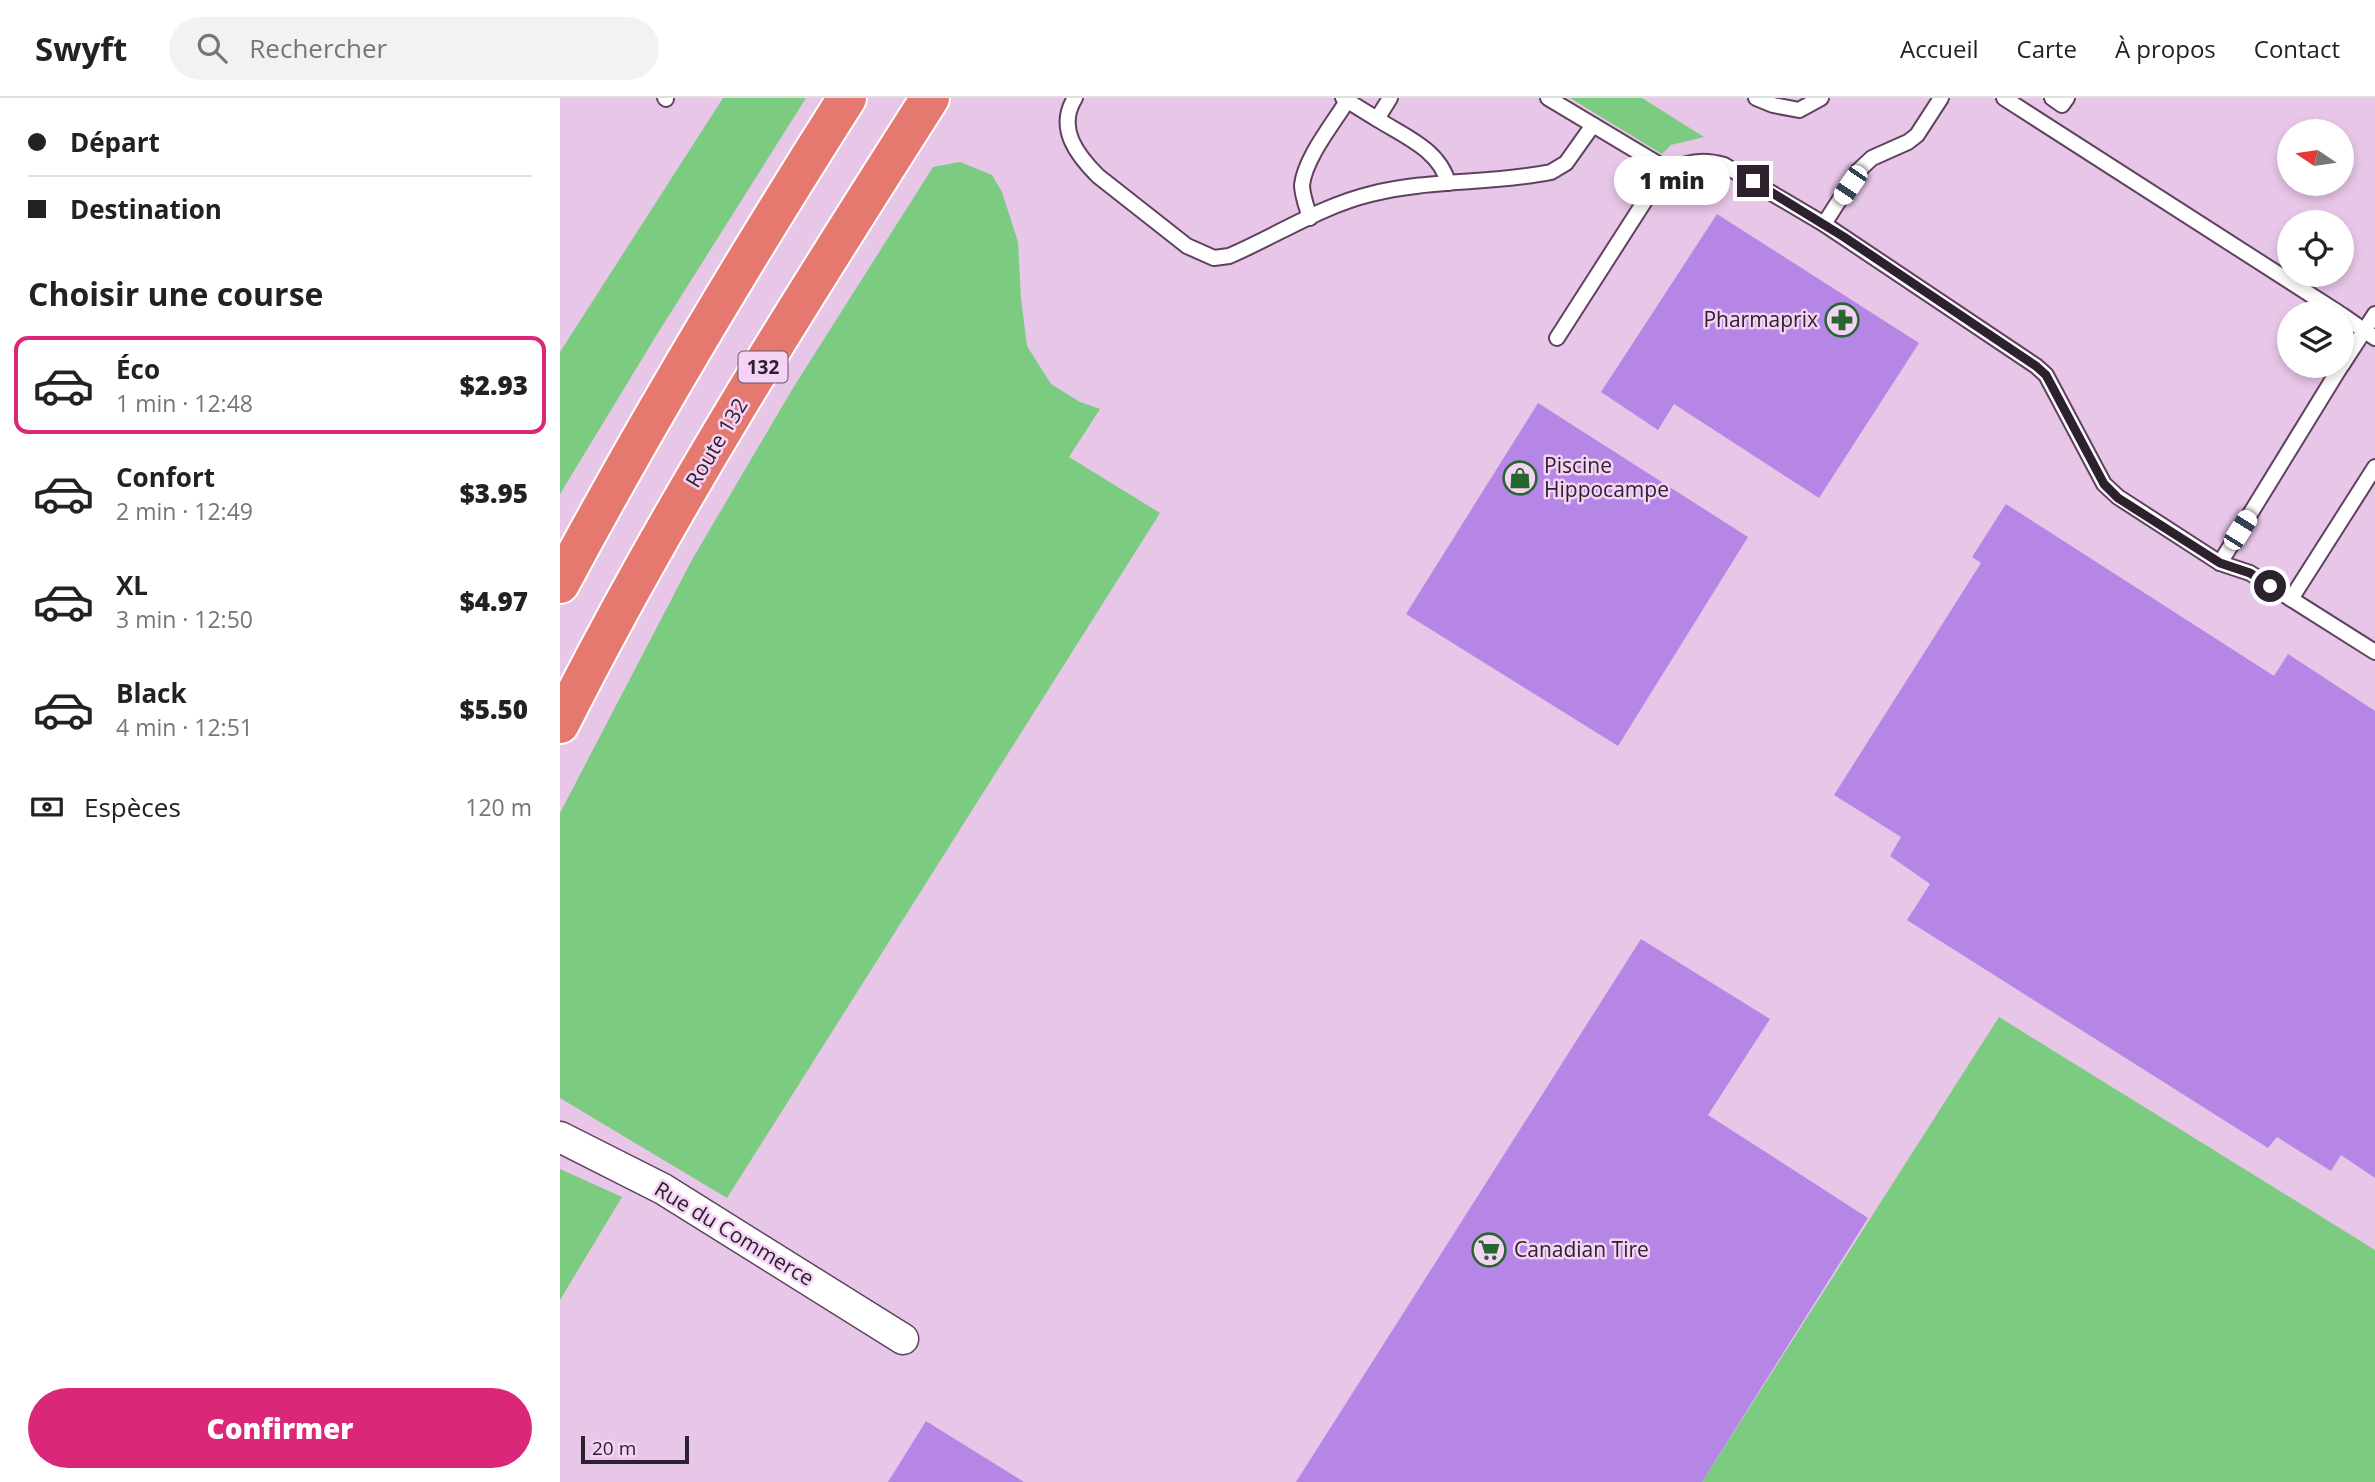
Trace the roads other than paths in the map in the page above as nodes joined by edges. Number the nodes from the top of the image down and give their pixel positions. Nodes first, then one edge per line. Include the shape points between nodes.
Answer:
1 (847, 98) edge
2 (930, 98) edge
3 (1075, 98) edge
4 (1390, 98) edge
5 (1548, 98) edge
6 (1756, 98) edge
7 (1821, 98) edge
8 (1941, 98) edge
9 (2004, 98) edge
10 (2052, 98) edge
11 (2067, 98) edge
12 (1345, 99) edge
13 (1377, 119) junction
14 (1592, 125) junction
15 (1670, 171) junction
16 (1448, 183) junction
17 (1310, 218) junction
18 (1824, 224) junction
19 (2320, 301) edge
20 (2375, 313) edge
21 (2354, 324) edge
22 (2370, 335) edge
23 (1557, 338) dead end
24 (2354, 352) edge
25 (2334, 378) edge
26 (2375, 467) edge
27 (2220, 563) junction
28 (560, 584) edge
29 (2291, 599) junction
30 (2375, 652) edge
31 (560, 724) edge
32 (560, 1137) edge
33 (903, 1339) dead end

1 - 28 highway via 680,369
2 - 31 highway, Route 132 / 132 via 690,488
3 - 17 lane via 1068,119 1074,151 1098,176 1202,254 1229,256
4 - 13 lane
5 - 14 lane
6 - 7 lane via 1799,110
8 - 18 lane via 1917,135 1872,158 1858,171
9 - 19 lane
10 - 11 lane via 2062,105
12 - 13 lane
12 - 17 lane via 1306,172 1302,187
13 - 16 lane via 1425,149 1445,170
14 - 15 lane
14 - 16 lane via 1566,163 1552,172
15 - 18 lane via 1692,162 1724,165
15 - 23 lane via 1655,185
16 - 17 lane via 1371,194
18 - 27 lane via 2036,366 2046,375 2104,484 2118,498
20 - 22 lane
21 - 22 lane
22 - 24 lane
25 - 27 lane
26 - 29 lane
27 - 29 lane via 2250,573
29 - 30 lane
32 - 33 street, Rue du Commerce via 669,1192

